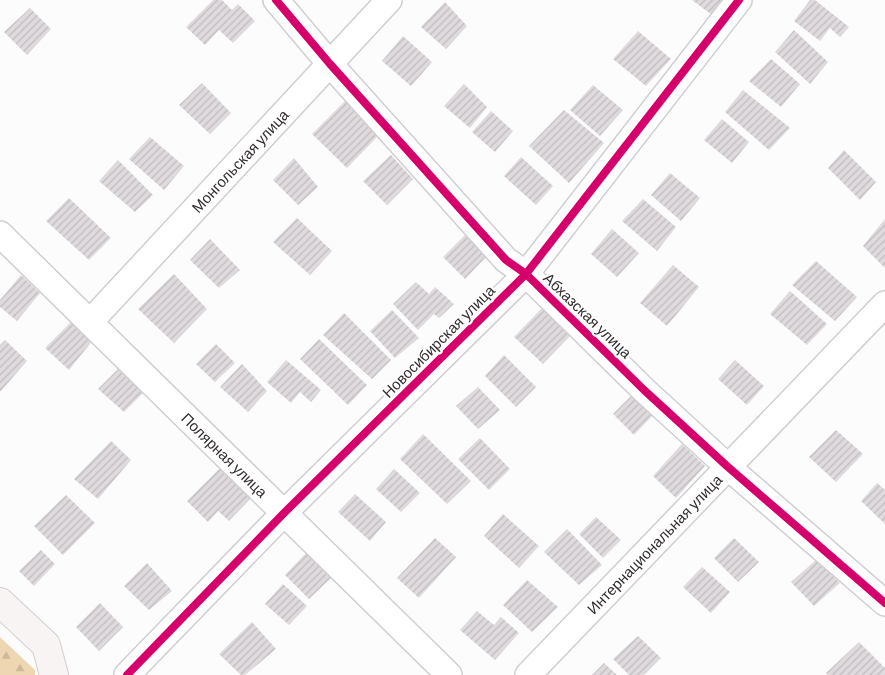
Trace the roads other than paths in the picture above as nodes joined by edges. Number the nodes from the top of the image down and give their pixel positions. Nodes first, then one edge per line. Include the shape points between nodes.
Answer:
1 (276, 0) edge
2 (389, 0) edge
3 (739, 0) edge
4 (330, 64) junction
5 (0, 234) edge
6 (526, 274) junction
7 (885, 304) edge
8 (90, 322) junction
9 (728, 466) junction
10 (284, 513) junction
11 (0, 602) edge
12 (885, 604) edge
13 (54, 675) edge
14 (127, 675) edge
15 (449, 675) edge
16 (528, 675) edge

1 - 4 street, Абхазская улица
2 - 4 street, Монгольская улица
3 - 6 street, Новосибирская улица
4 - 6 street, Абхазская улица via 506,260
4 - 8 street, Монгольская улица
5 - 8 street, Полярная улица
6 - 9 street, Абхазская улица via 644,390
6 - 10 street, Новосибирская улица
7 - 9 street, Интернациональная улица
8 - 10 street, Полярная улица
9 - 12 street, Абхазская улица
9 - 16 street, Интернациональная улица
10 - 14 street, Новосибирская улица
10 - 15 street, Полярная улица
11 - 13 street via 46,646

